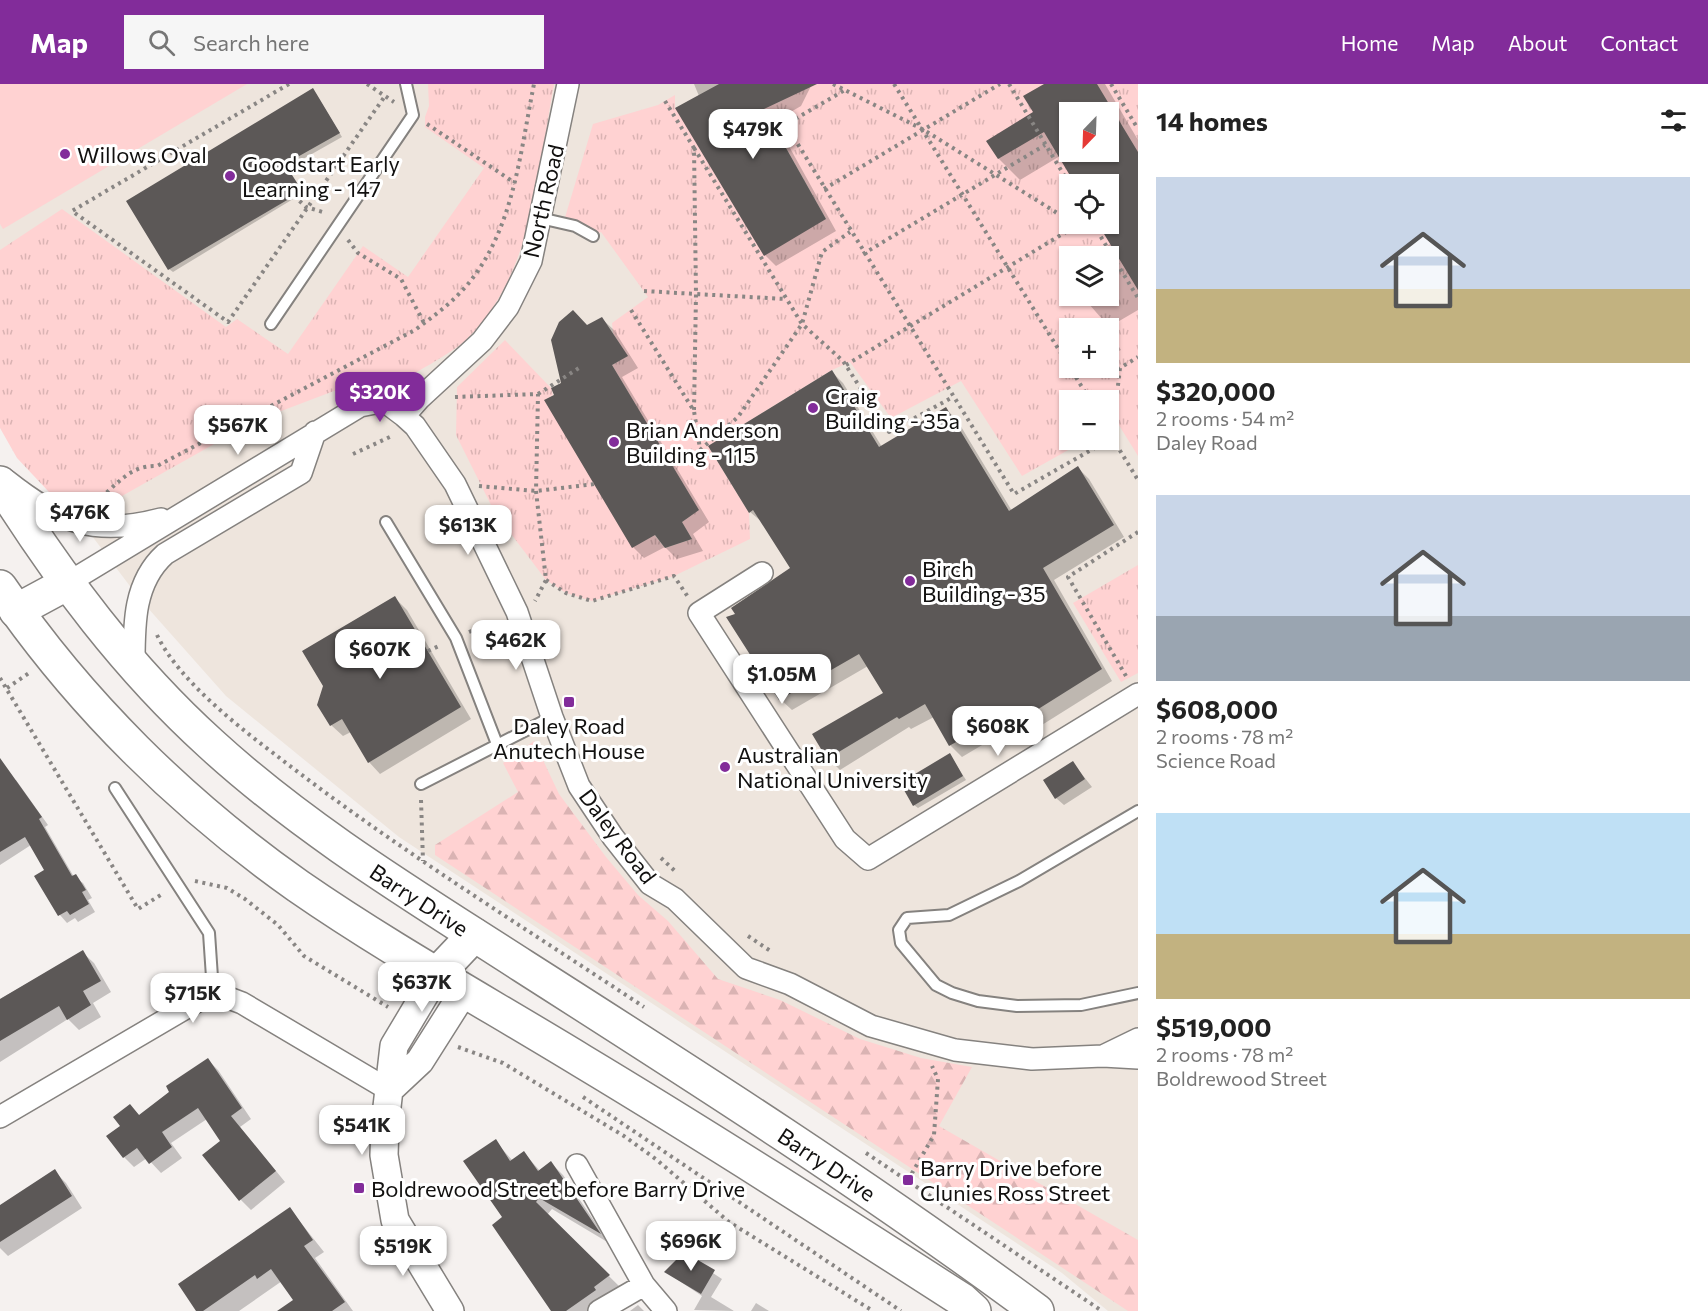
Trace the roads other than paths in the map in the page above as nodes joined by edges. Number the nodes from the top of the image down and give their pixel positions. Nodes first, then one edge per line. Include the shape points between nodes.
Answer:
1 (406, 84) edge
2 (568, 84) edge
3 (540, 218) junction
4 (593, 237) dead end
5 (271, 324) dead end
6 (410, 421) junction
7 (315, 432) junction
8 (0, 475) edge
9 (0, 483) edge
10 (181, 513) junction
11 (386, 522) dead end
12 (762, 573) dead end
13 (66, 584) junction
14 (5, 606) edge
15 (134, 666) junction
16 (1137, 694) edge
17 (552, 717) junction
18 (497, 744) junction
19 (421, 784) road end
20 (115, 788) dead end
21 (1138, 811) edge
22 (475, 936) junction
23 (437, 974) junction
24 (465, 990) junction
25 (213, 992) junction
26 (1138, 993) edge
27 (1138, 1039) edge
28 (1103, 1056) junction
29 (1138, 1058) edge
30 (389, 1090) junction
31 (0, 1117) edge
32 (577, 1165) dead end
33 (644, 1285) junction
34 (450, 1311) edge
35 (599, 1311) edge
36 (666, 1311) edge
37 (974, 1311) edge
38 (1037, 1311) edge

1 - 5 lane via 413,115
2 - 3 street, North Road
3 - 4 lane via 575,226
3 - 6 street, North Road via 531,261 508,307 482,341 418,399
6 - 7 street, Daley Road via 388,404 375,403 360,406
6 - 17 street, Daley Road via 455,484 517,612
7 - 10 street
7 - 15 street via 302,473 157,561 146,578 136,608
8 - 10 street via 37,504 72,522 126,525
9 - 13 main road, Barry Drive
10 - 13 street
11 - 18 lane via 456,638
12 - 16 street via 699,613 845,839 868,859
13 - 14 main road
13 - 15 main road, Barry Drive
14 - 23 main road, Barry Drive via 97,708 178,789 296,884
15 - 22 main road, Barry Drive via 250,778 340,846
17 - 18 lane
17 - 28 street, Daley Road via 579,786 613,837 650,884 675,899 746,968 790,984 871,1026 955,1050 1032,1059
18 - 19 lane
20 - 25 lane via 209,933
21 - 26 lane via 1019,882 949,915 907,918 899,930 901,943 936,985 978,1001 1017,1006 1080,1005
22 - 23 main road
22 - 24 main road
22 - 38 main road, Barry Drive via 902,1213
23 - 24 main road, Barry Drive
23 - 30 street via 394,1046
24 - 30 street via 420,1061
24 - 37 main road, Barry Drive via 748,1162
25 - 30 street via 242,1003
25 - 31 street
27 - 28 street, Daley Road
28 - 29 street, Daley Road
30 - 34 street via 384,1155 395,1220
32 - 33 street
33 - 35 street
33 - 36 street

